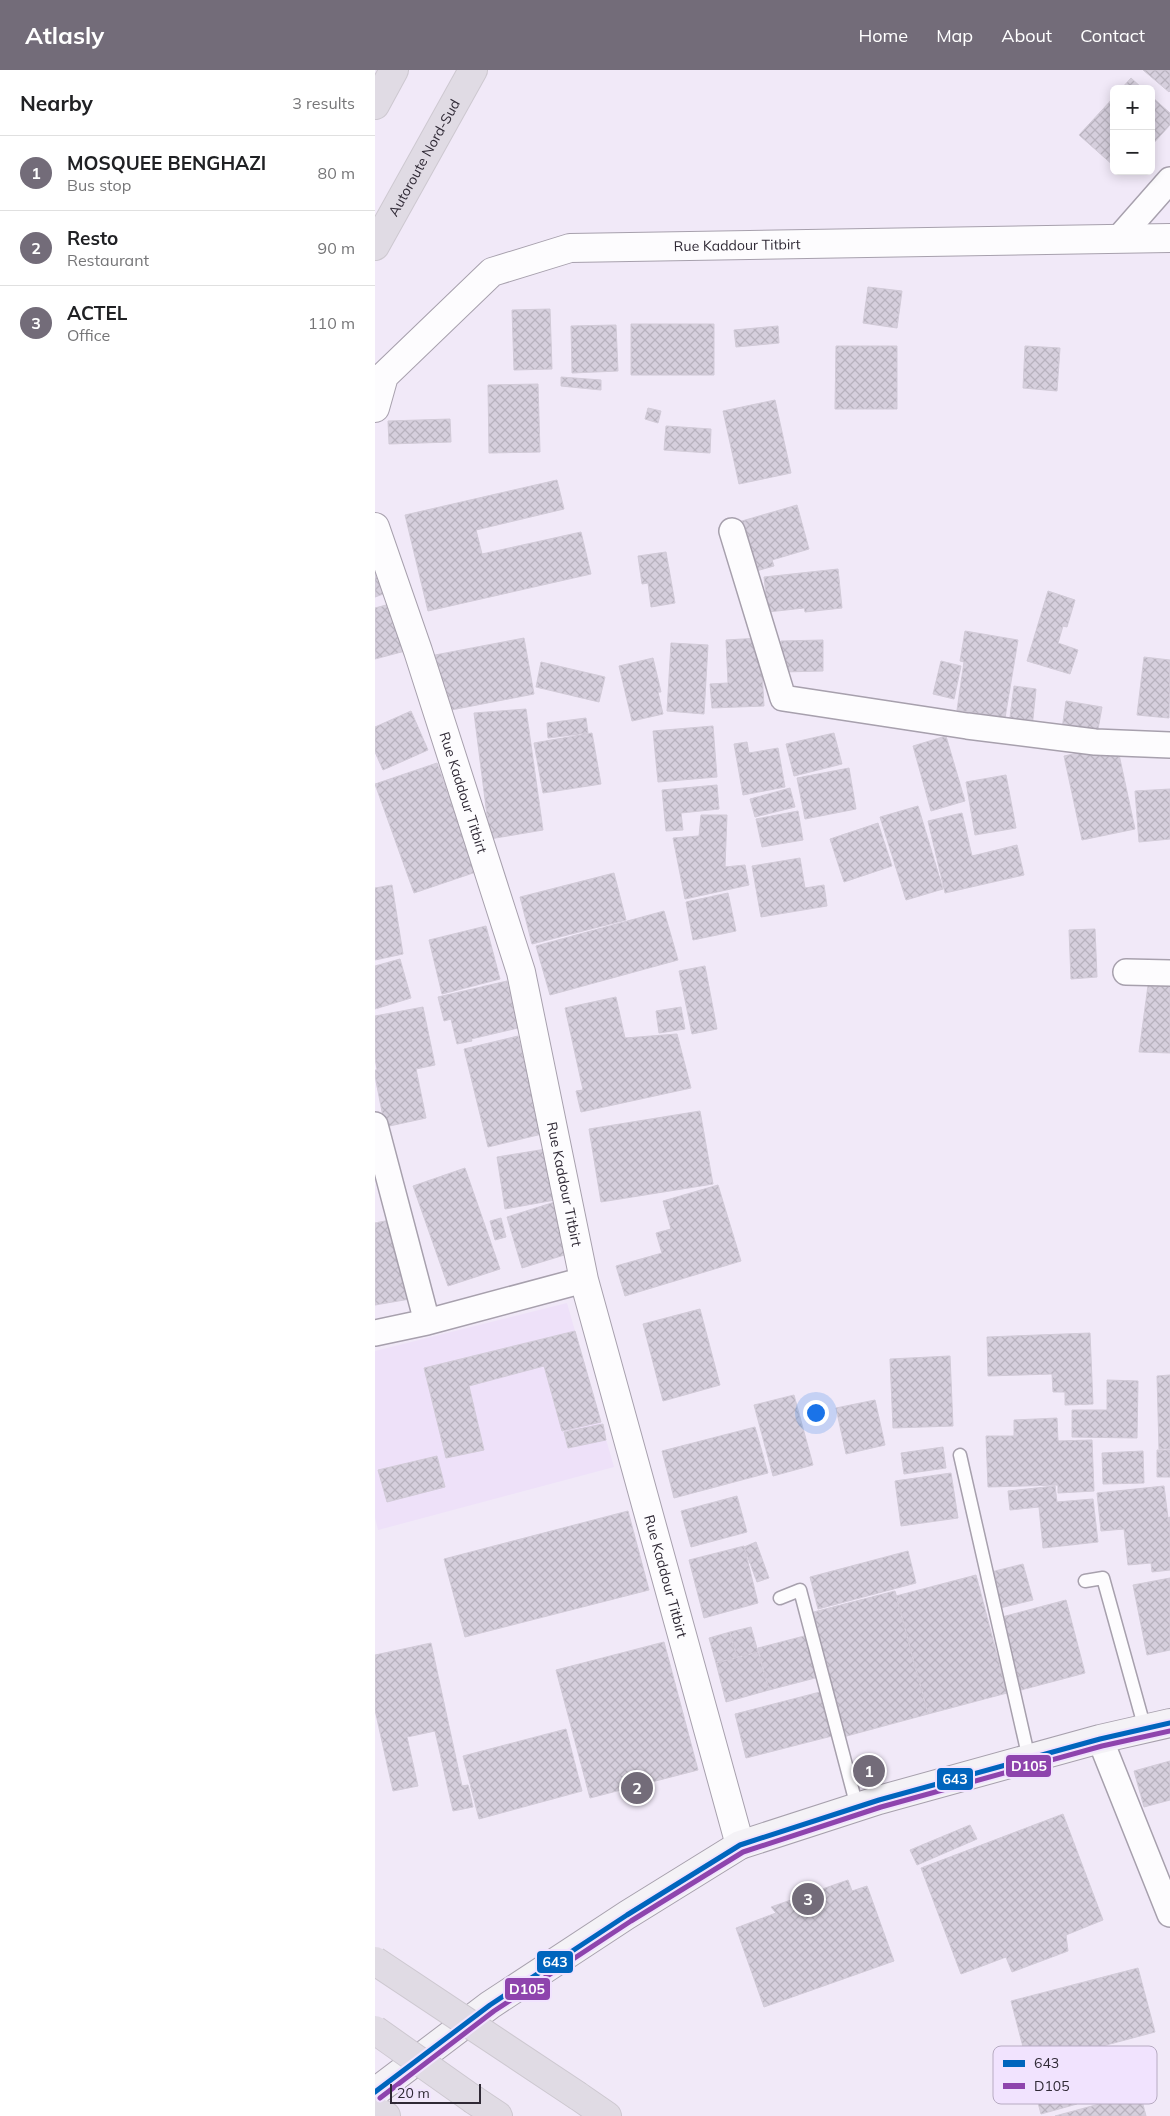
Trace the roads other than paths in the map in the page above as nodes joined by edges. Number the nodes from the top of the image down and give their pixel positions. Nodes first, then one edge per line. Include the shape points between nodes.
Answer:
1 (394, 70) edge
2 (473, 70) edge
3 (375, 105) edge
4 (1170, 180) edge
5 (1119, 238) junction
6 (1170, 238) edge
7 (375, 246) edge
8 (375, 408) edge
9 (375, 527) edge
10 (731, 532) dead end
11 (1170, 745) edge
12 (1126, 972) dead end
13 (1170, 973) edge
14 (375, 1125) edge
15 (584, 1280) junction
16 (427, 1322) junction
17 (375, 1333) edge
18 (960, 1455) dead end
19 (1085, 1581) dead end
20 (780, 1598) dead end
21 (1158, 1726) edge
22 (1100, 1739) junction
23 (1029, 1759) junction
24 (857, 1807) junction
25 (740, 1845) junction
26 (1170, 1914) edge
27 (375, 1961) edge
28 (375, 2030) edge
29 (375, 2092) edge
30 (375, 2111) edge
31 (386, 2116) edge
32 (499, 2116) edge
33 (607, 2116) edge

1 - 3 highway
2 - 7 highway, Autoroute Nord-Sud
4 - 5 street
5 - 6 street, Rue Kaddour Titbirt
5 - 8 street, Rue Kaddour Titbirt via 570,248 492,272 384,376
9 - 15 street, Rue Kaddour Titbirt via 521,972
10 - 11 street via 783,698 1085,741
12 - 13 street
14 - 16 street
15 - 16 street
15 - 25 street, Rue Kaddour Titbirt
16 - 17 street
18 - 23 lane
19 - 21 lane via 1103,1578
20 - 24 lane via 800,1590
21 - 22 main road
22 - 23 main road
22 - 26 street
23 - 24 main road
24 - 25 main road
25 - 29 main road via 490,2005
27 - 33 highway, bridge
28 - 32 highway, bridge
30 - 31 highway

